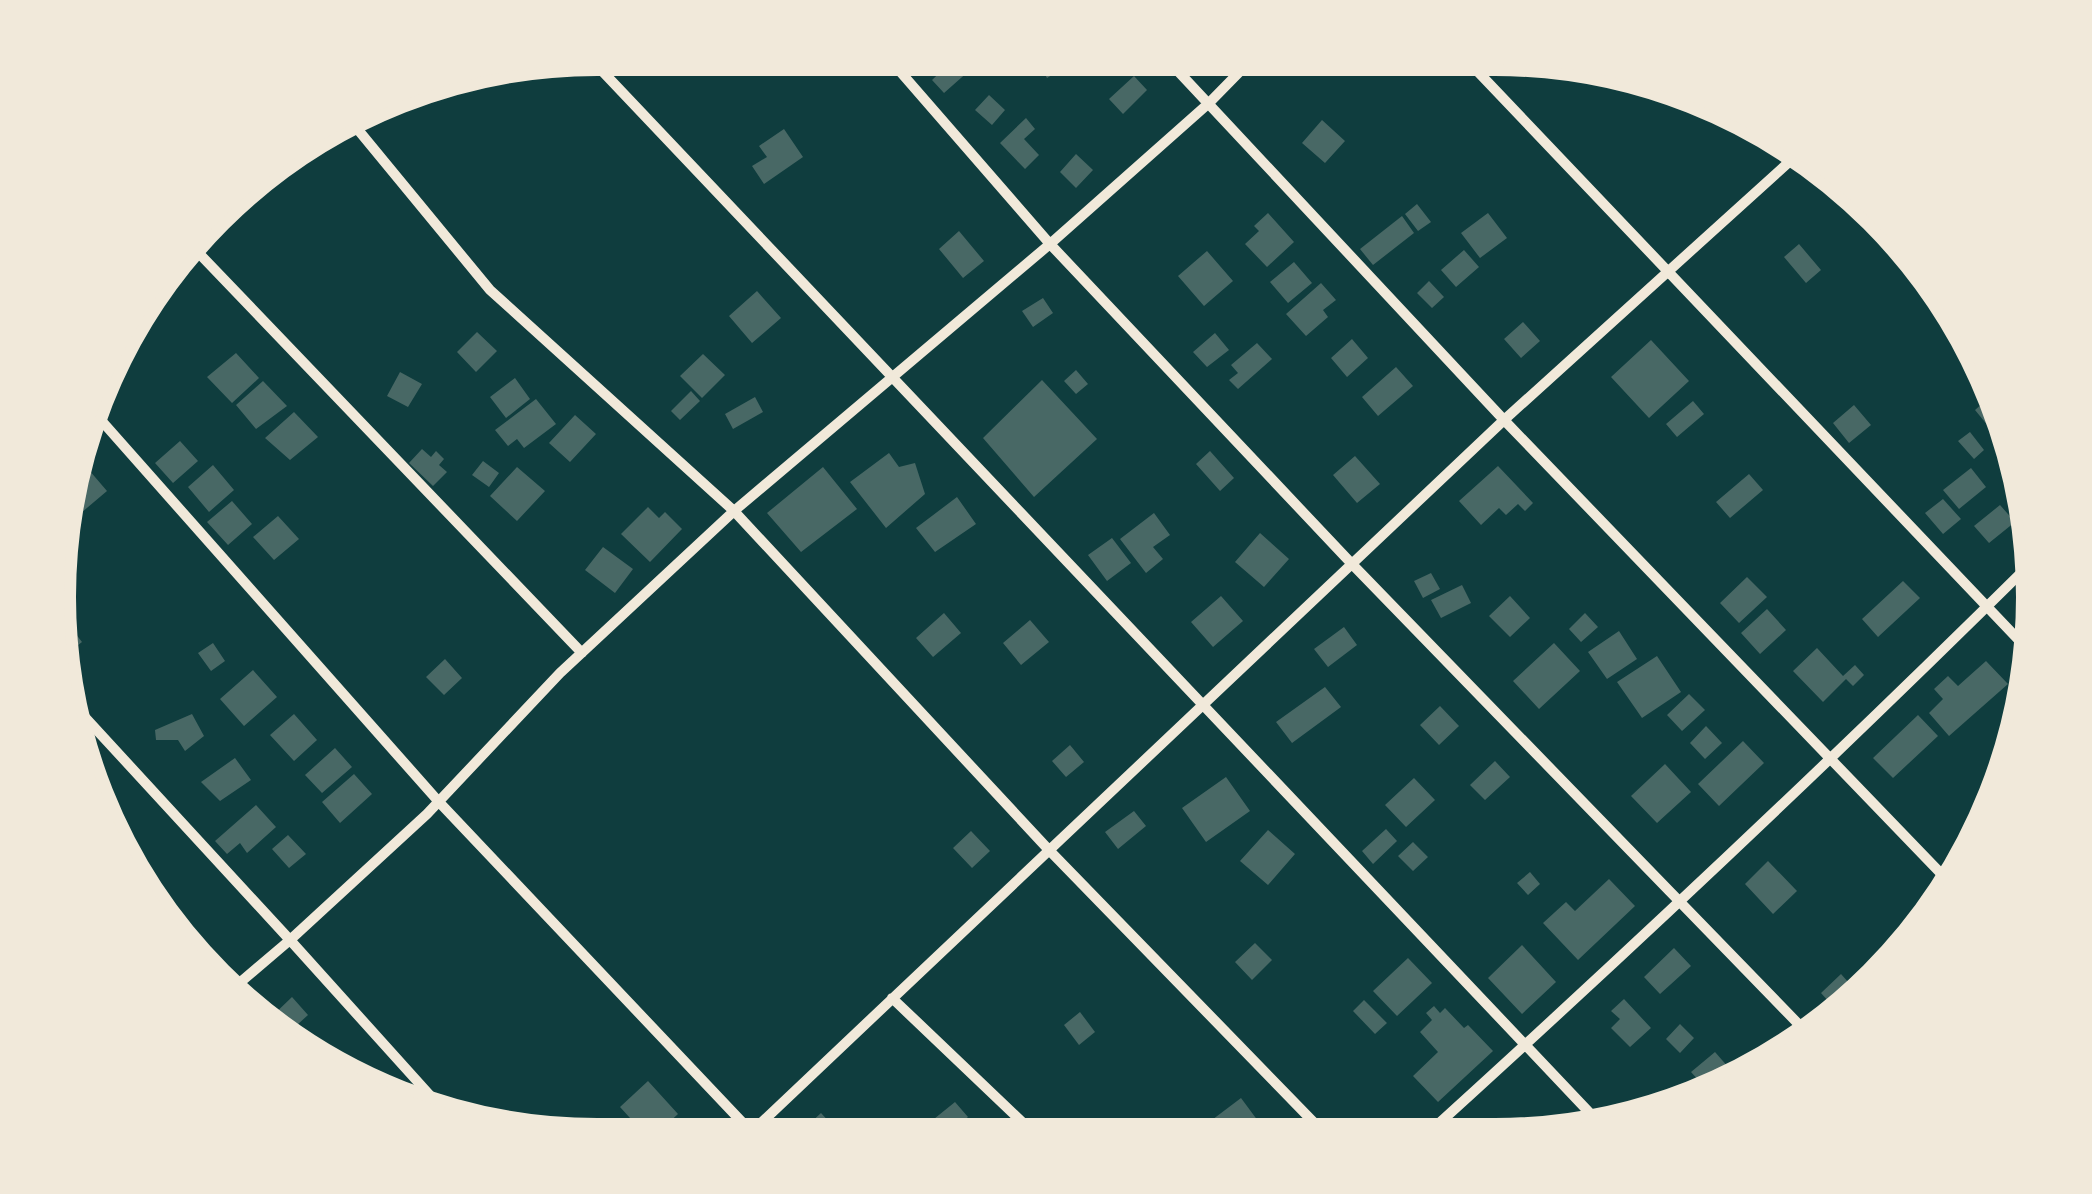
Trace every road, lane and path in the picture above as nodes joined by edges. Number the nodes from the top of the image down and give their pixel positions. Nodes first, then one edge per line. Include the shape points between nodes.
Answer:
1 (601, 70) edge
2 (899, 70) edge
3 (1177, 70) edge
4 (1241, 70) edge
5 (1477, 70) edge
6 (1208, 103) junction
7 (357, 128) edge
8 (1790, 160) edge
9 (1050, 244) junction
10 (199, 252) edge
11 (1668, 271) junction
12 (893, 377) junction
13 (101, 420) edge
14 (1504, 420) junction
15 (734, 511) junction
16 (1352, 563) junction
17 (2021, 573) edge
18 (1987, 606) junction
19 (2020, 641) edge
20 (582, 653) junction
21 (1201, 705) junction
22 (84, 716) edge
23 (1831, 759) junction
24 (439, 802) junction
25 (1048, 849) junction
26 (1943, 874) edge
27 (1680, 901) junction
28 (290, 940) junction
29 (239, 983) edge
30 (892, 998) junction
31 (1801, 1026) edge
32 (1526, 1045) junction
33 (432, 1097) edge
34 (1592, 1115) edge
35 (739, 1124) edge
36 (764, 1124) edge
37 (1024, 1124) edge
38 (1316, 1124) edge
39 (1439, 1124) edge

1 - 12 street
2 - 9 street
3 - 6 street
4 - 6 street
5 - 11 street
6 - 9 street
6 - 14 street
7 - 15 street via 490,290
8 - 11 street
9 - 12 street
9 - 16 street
10 - 20 street
11 - 14 street
11 - 18 street
12 - 15 street
12 - 21 street
13 - 24 street
14 - 16 street
14 - 23 street
15 - 20 street
15 - 25 street
16 - 21 street
16 - 27 street
17 - 18 street
18 - 19 street
18 - 23 street
20 - 24 street
21 - 25 street
21 - 32 street
22 - 28 street
23 - 26 street
23 - 27 street
24 - 28 street
24 - 35 street
25 - 30 street
25 - 38 street
27 - 31 street
27 - 32 street
28 - 29 street
28 - 33 street
30 - 36 street
30 - 37 street
32 - 34 street
32 - 39 street

